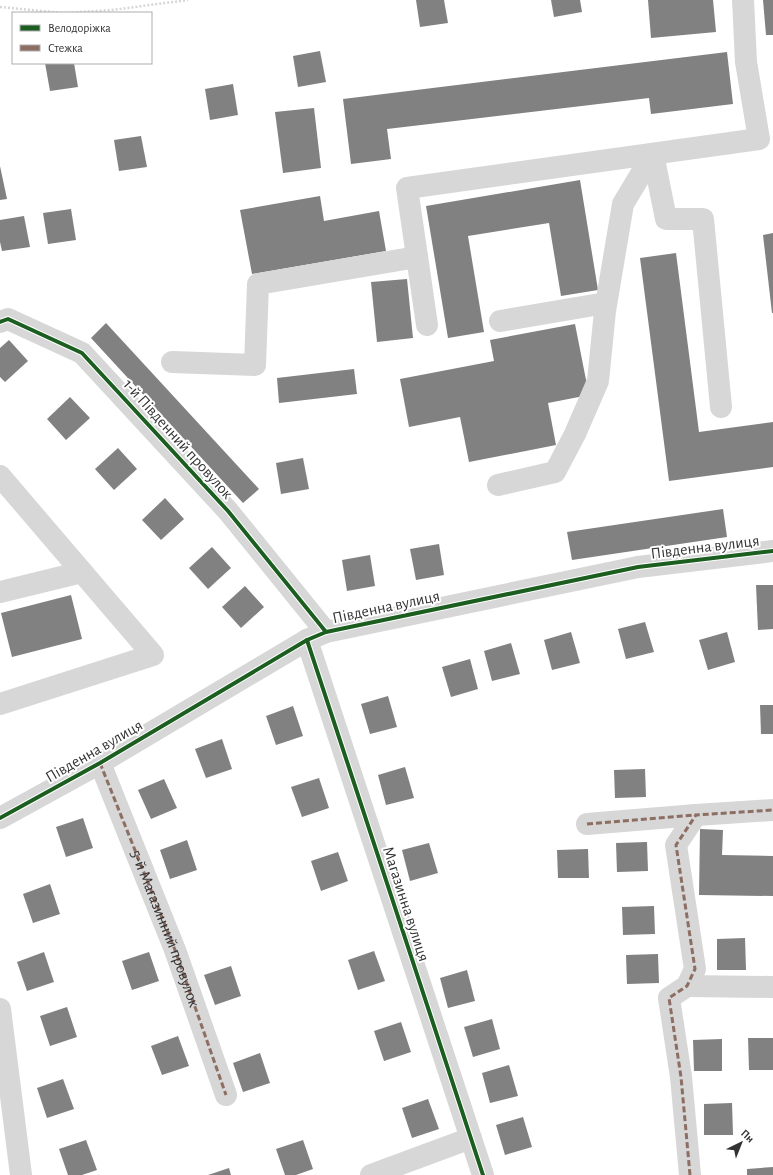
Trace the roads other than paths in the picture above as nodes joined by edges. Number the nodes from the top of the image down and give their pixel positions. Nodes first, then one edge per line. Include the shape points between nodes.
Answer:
1 (742, 0) edge
2 (653, 154) junction
3 (417, 257) junction
4 (606, 303) junction
5 (500, 321) dead end
6 (0, 322) edge
7 (427, 325) dead end
8 (172, 362) dead end
9 (721, 408) dead end
10 (0, 476) edge
11 (498, 485) dead end
12 (773, 551) edge
13 (82, 572) junction
14 (0, 592) edge
15 (316, 636) junction
16 (0, 704) edge
17 (100, 763) junction
18 (773, 810) edge
19 (696, 815) junction
20 (0, 818) edge
21 (587, 824) dead end
22 (687, 986) junction
23 (773, 987) edge
24 (0, 1009) edge
25 (226, 1096) dead end
26 (471, 1138) junction
27 (21, 1175) edge
28 (371, 1175) edge
29 (483, 1175) edge
30 (690, 1175) edge

1 - 2 street via 746,62 758,139
2 - 3 street via 407,188
2 - 4 street via 623,204
2 - 9 street via 666,219 703,219
3 - 7 street
3 - 8 street via 258,284 255,365
4 - 5 street
4 - 11 street via 598,381 555,472
6 - 15 street, 1-й Південний провулок via 8,319 82,353 228,511
10 - 13 street
12 - 15 street, Південна вулиця via 638,567
13 - 14 street
13 - 16 street via 153,655
15 - 17 street, Південна вулиця
15 - 26 street, Магазинна вулиця
17 - 20 street, Південна вулиця
17 - 25 street, 5-й Магазинний провулок via 175,950
18 - 19 street
19 - 21 street
19 - 22 street via 676,845 695,969
22 - 23 street
22 - 30 street via 669,998 681,1077
24 - 27 street
26 - 28 street
26 - 29 street, Магазинна вулиця

